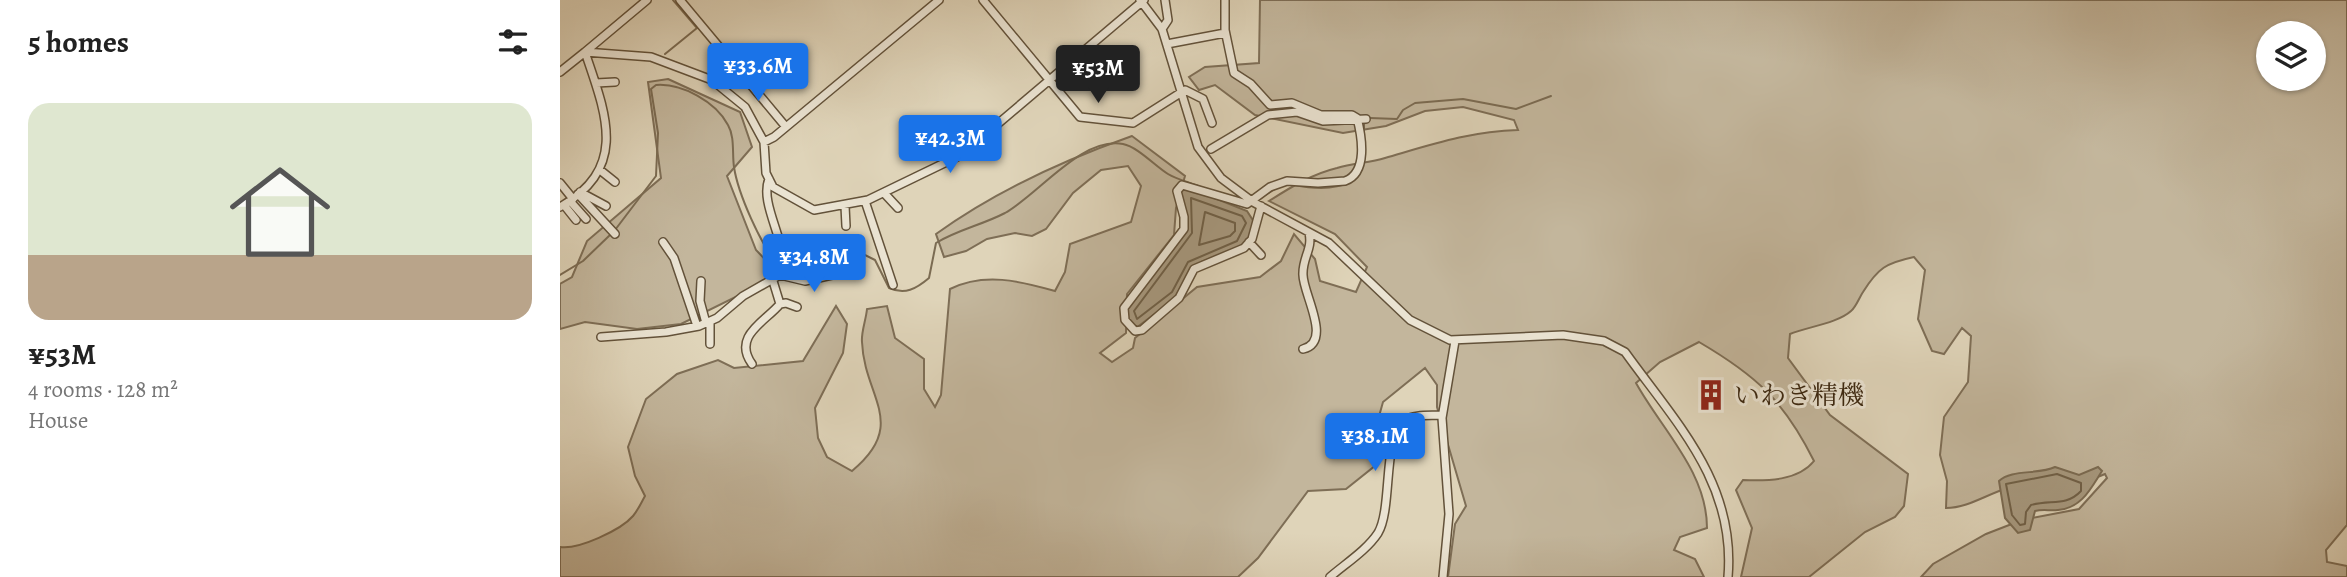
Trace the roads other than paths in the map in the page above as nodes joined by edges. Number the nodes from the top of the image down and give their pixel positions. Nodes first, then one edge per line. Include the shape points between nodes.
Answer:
1 (647, 0) edge
2 (680, 0) edge
3 (939, 0) edge
4 (982, 0) edge
5 (1166, 0) edge
6 (1225, 0) edge
7 (1142, 1) edge
8 (1162, 29) junction
9 (1225, 33) junction
10 (1167, 44) junction
11 (585, 52) junction
12 (560, 72) edge
13 (1049, 80) junction
14 (615, 82) dead end
15 (596, 83) junction
16 (1180, 92) junction
17 (1362, 120) junction
18 (1212, 122) dead end
19 (786, 127) junction
20 (764, 142) junction
21 (1211, 149) dead end
22 (600, 170) junction
23 (769, 179) junction
24 (615, 182) dead end
25 (560, 183) edge
26 (884, 193) junction
27 (571, 200) edge
28 (865, 201) junction
29 (1252, 202) junction
30 (606, 206) dead end
31 (845, 206) junction
32 (1261, 206) junction
33 (898, 208) dead end
34 (586, 219) dead end
35 (576, 220) dead end
36 (846, 226) dead end
37 (1309, 233) junction
38 (615, 234) dead end
39 (663, 242) dead end
40 (1249, 242) junction
41 (1261, 256) dead end
42 (850, 271) dead end
43 (776, 278) junction
44 (701, 281) dead end
45 (893, 285) dead end
46 (780, 304) junction
47 (797, 307) dead end
48 (708, 322) junction
49 (696, 326) junction
50 (601, 337) dead end
51 (1455, 341) junction
52 (710, 344) dead end
53 (1303, 349) dead end
54 (752, 364) dead end
55 (1443, 415) junction
56 (1330, 577) edge
57 (1443, 577) edge
58 (1728, 577) edge

1 - 11 street
2 - 19 street
3 - 19 street
4 - 13 street
5 - 8 street via 1168,20
6 - 9 street
7 - 8 street
7 - 13 street
8 - 10 street
9 - 10 street
9 - 17 street via 1234,73 1264,102 1292,103 1321,115 1352,115
10 - 16 street
11 - 12 street
11 - 15 street
11 - 20 street via 652,57 712,79 745,107
13 - 16 street via 1080,117 1128,123
13 - 26 street via 961,155
14 - 15 street
15 - 22 street via 607,146
16 - 18 street via 1203,99
16 - 29 street via 1198,147 1221,178
17 - 21 street via 1323,121 1297,111 1268,115
17 - 29 street via 1361,162 1354,176 1318,183 1287,181
19 - 20 street
20 - 23 street
22 - 24 street
22 - 27 street
23 - 31 street via 773,187 814,210
23 - 43 street via 766,193 782,262
25 - 27 street
26 - 28 street
26 - 33 street
27 - 30 street
27 - 34 street
27 - 35 street
27 - 38 street
28 - 31 street
28 - 45 street
29 - 32 street
29 - 40 street via 1236,203 1188,185 1179,187 1184,229 1124,308 1125,320 1135,331 1142,330 1179,298 1194,269 1238,252
31 - 36 street
32 - 37 street
32 - 40 street
37 - 51 street via 1344,255 1410,320
37 - 53 street via 1312,244 1303,276 1317,334 1313,344
39 - 49 street via 674,258
40 - 41 street
42 - 43 street via 804,281
43 - 46 street
43 - 48 street
44 - 48 street via 700,301
46 - 47 street
46 - 54 street via 747,337 745,354
48 - 49 street
48 - 52 street
49 - 50 street
51 - 55 street
51 - 58 street via 1563,335 1604,341 1625,352 1710,473 1725,517
55 - 56 street via 1411,418 1401,424 1394,438 1378,533
55 - 57 street via 1449,514

